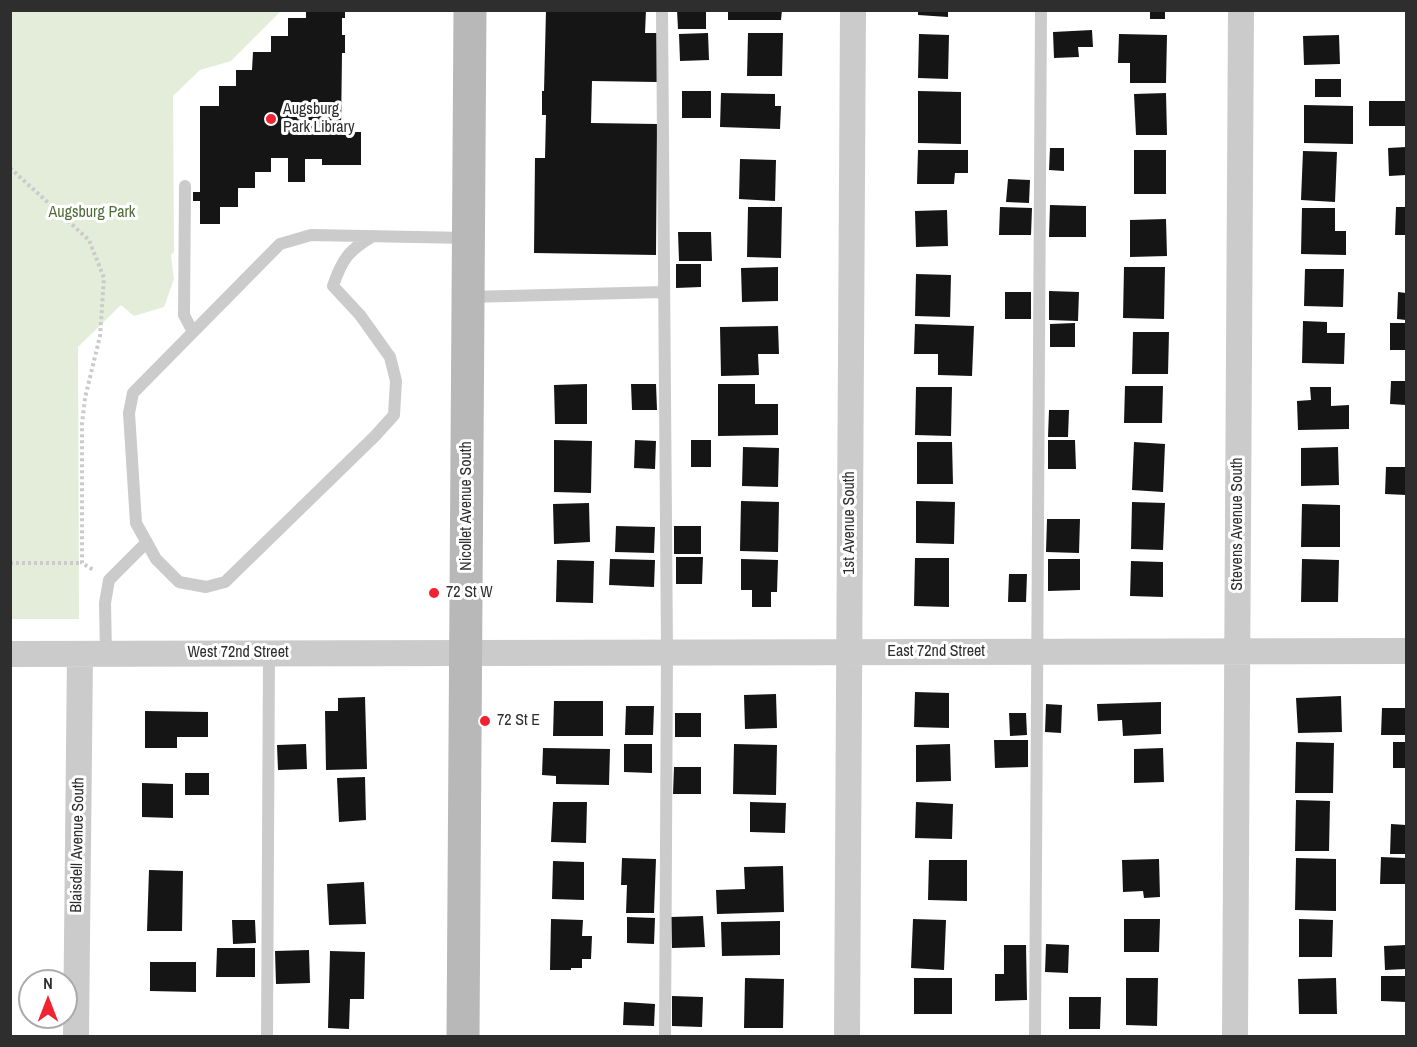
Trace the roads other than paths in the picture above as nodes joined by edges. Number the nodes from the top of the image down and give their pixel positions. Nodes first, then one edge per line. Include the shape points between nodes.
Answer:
1 (470, 10) edge
2 (663, 10) edge
3 (853, 10) edge
4 (1041, 10) edge
5 (1241, 10) edge
6 (185, 186) dead end
7 (374, 236) junction
8 (468, 238) junction
9 (664, 292) junction
10 (468, 297) junction
11 (193, 332) junction
12 (147, 542) junction
13 (1407, 651) edge
14 (466, 652) junction
15 (667, 652) junction
16 (849, 652) junction
17 (1038, 652) junction
18 (1237, 652) junction
19 (269, 653) junction
20 (10, 654) edge
21 (80, 654) junction
22 (106, 654) junction
23 (76, 1036) edge
24 (267, 1036) edge
25 (463, 1036) edge
26 (664, 1036) edge
27 (847, 1036) edge
28 (1035, 1036) edge
29 (1234, 1036) edge

1 - 8 main road, Nicollet Avenue South
2 - 9 lane
3 - 16 street, 1st Avenue South
4 - 17 lane
5 - 18 street, Stevens Avenue South
6 - 11 lane via 184,315
7 - 8 lane
7 - 11 lane via 310,235 280,244
7 - 12 lane via 354,247 339,267 333,286 390,357 396,381 394,415 225,582 206,587 178,582 156,559
8 - 10 main road, Nicollet Avenue South
9 - 10 lane
9 - 15 lane
10 - 14 main road, Nicollet Avenue South
11 - 12 lane via 133,393 129,413 136,523
12 - 22 lane via 109,580 105,603
13 - 18 street, East 72nd Street
14 - 15 street, East 72nd Street
14 - 19 street, West 72nd Street
14 - 25 main road, Nicollet Avenue South
15 - 16 street, East 72nd Street
15 - 26 lane
16 - 17 street, East 72nd Street
16 - 27 street, 1st Avenue South
17 - 18 street, East 72nd Street
17 - 28 lane
18 - 29 street, Stevens Avenue South
19 - 22 street, West 72nd Street
19 - 24 lane
20 - 21 street, West 72nd Street
21 - 22 street, West 72nd Street
21 - 23 street, Blaisdell Avenue South

